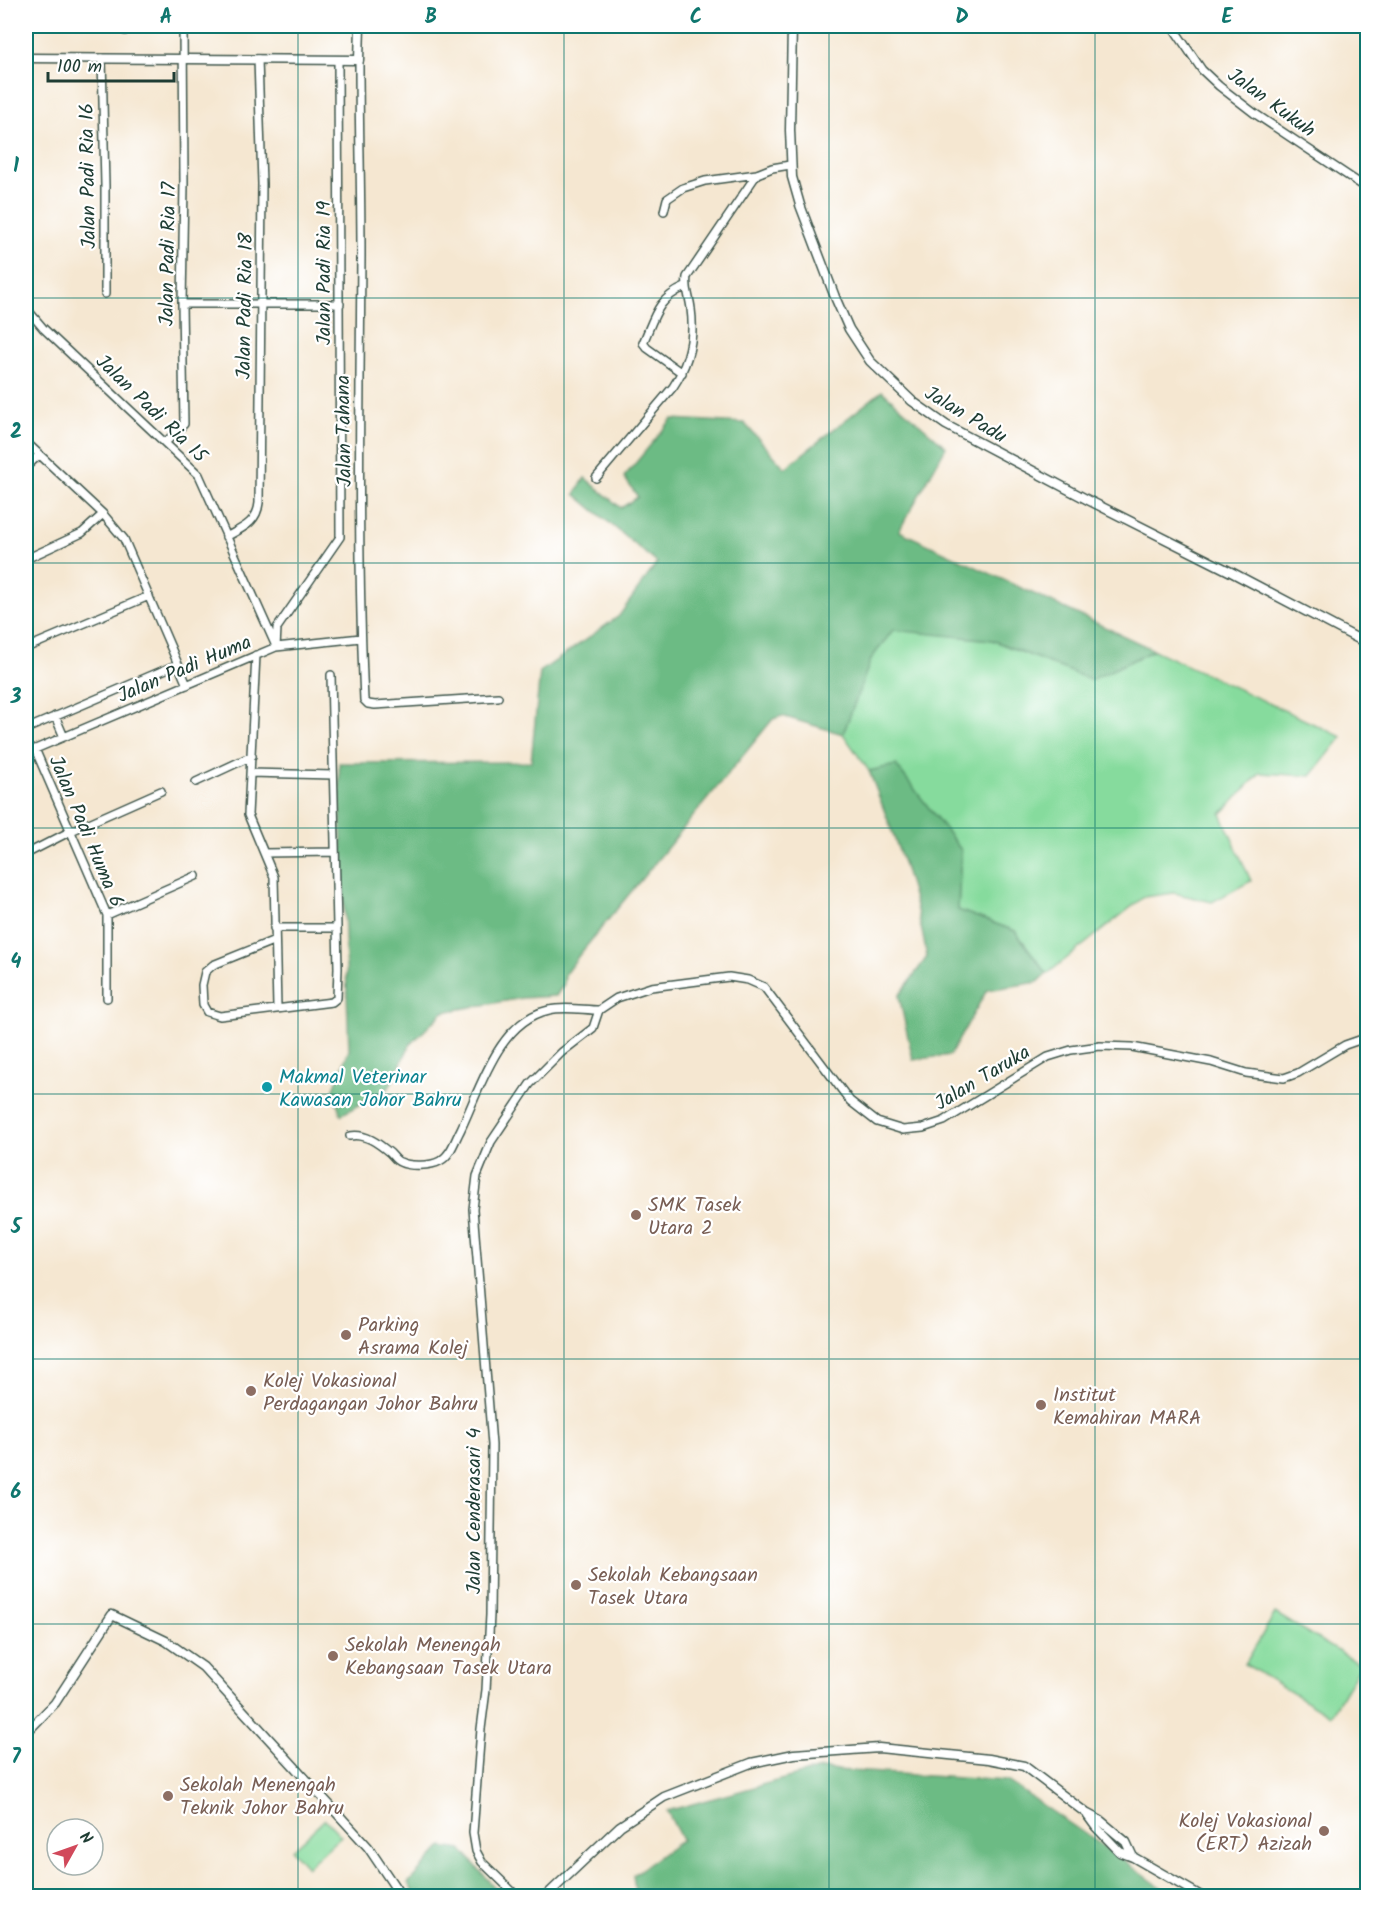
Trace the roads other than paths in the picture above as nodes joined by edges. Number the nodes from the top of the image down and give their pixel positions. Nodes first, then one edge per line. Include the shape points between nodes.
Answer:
1 (183, 26) edge
2 (360, 26) edge
3 (792, 26) edge
4 (1172, 26) edge
5 (26, 58) edge
6 (102, 58) junction
7 (184, 58) junction
8 (258, 59) junction
9 (338, 60) junction
10 (359, 60) junction
11 (790, 165) junction
12 (757, 174) junction
13 (1368, 189) edge
14 (664, 211) dead end
15 (686, 287) junction
16 (105, 294) dead end
17 (182, 304) junction
18 (261, 304) junction
19 (340, 304) junction
20 (26, 308) edge
21 (682, 373) junction
22 (26, 442) edge
23 (165, 443) junction
24 (39, 455) junction
25 (26, 467) edge
26 (596, 478) dead end
27 (103, 514) junction
28 (225, 537) junction
29 (26, 559) edge
30 (149, 596) junction
31 (361, 638) junction
32 (1368, 644) edge
33 (276, 647) junction
34 (26, 648) edge
35 (256, 655) junction
36 (178, 664) junction
37 (331, 675) dead end
38 (187, 685) junction
39 (498, 697) dead end
40 (55, 716) junction
41 (26, 729) edge
42 (64, 737) junction
43 (35, 749) junction
44 (26, 753) edge
45 (252, 756) junction
46 (250, 773) junction
47 (333, 775) junction
48 (196, 782) dead end
49 (161, 791) dead end
50 (71, 831) junction
51 (334, 852) junction
52 (264, 853) junction
53 (26, 854) edge
54 (196, 876) dead end
55 (107, 915) junction
56 (274, 928) junction
57 (337, 928) junction
58 (275, 940) junction
59 (107, 998) dead end
60 (277, 1008) junction
61 (599, 1010) junction
62 (1368, 1036) edge
63 (350, 1136) dead end
64 (26, 1733) edge
65 (1086, 1814) junction
66 (1133, 1857) junction
67 (401, 1896) edge
68 (517, 1896) edge
69 (546, 1896) edge
70 (1201, 1896) edge

1 - 7 street, Jalan Padi Ria 17
2 - 10 street, Jalan Tahana
3 - 11 street, Jalan Padu
4 - 13 street, Jalan Kukuh via 1202,70 1219,86
5 - 6 street
6 - 7 street
6 - 16 street, Jalan Padi Ria 16
7 - 8 street
7 - 17 street, Jalan Padi Ria 17
8 - 9 street
8 - 18 street, Jalan Padi Ria 18
9 - 10 street
9 - 19 street, Jalan Padi Ria 19
10 - 31 street, Jalan Tahana
11 - 12 street
11 - 32 street, Jalan Padu via 827,279 858,344 912,401 946,425
12 - 14 street via 683,188 666,199
12 - 15 street via 693,267
15 - 21 street via 692,327 690,353
15 - 21 street via 669,294 643,343
17 - 18 street
17 - 23 street, Jalan Padi Ria 17 via 184,424
18 - 19 street
18 - 28 street, Jalan Padi Ria 18 via 258,510 248,525
19 - 33 street, Jalan Padi Ria 19 via 340,537 277,628
20 - 23 street, Jalan Padi Ria 15
21 - 26 street
22 - 24 street
23 - 28 street, Jalan Padi Ria 15 via 199,475
24 - 25 street
24 - 27 street
27 - 29 street via 82,533
27 - 30 street via 124,539
28 - 33 street, Jalan Padi Ria 15
30 - 34 street
30 - 36 street
31 - 33 street, Jalan Padi Huma
31 - 39 street, Jalan Tahana via 364,700 368,704
33 - 35 street, Jalan Padi Huma
35 - 38 street, Jalan Padi Huma
35 - 45 street
36 - 38 street
36 - 40 street, Jalan Padi Huma
37 - 47 street
38 - 42 street, Jalan Padi Huma
40 - 41 street, Jalan Padi Huma
40 - 42 street
42 - 43 street, Jalan Padi Huma
43 - 44 street, Jalan Padi Huma
43 - 50 street, Jalan Padi Huma 6
45 - 46 street
45 - 48 street
46 - 47 street
46 - 52 street via 248,815
47 - 51 street
49 - 50 street
50 - 53 street
50 - 55 street, Jalan Padi Huma 6
51 - 52 street
51 - 57 street
52 - 56 street via 274,877
54 - 55 street
55 - 59 street, Jalan Padi Huma 6
56 - 57 street
56 - 58 street
57 - 60 street via 336,1000
58 - 60 street
58 - 60 street via 213,965 202,985 207,1012 220,1016
61 - 62 street, Jalan Taruka via 617,998 651,987 729,977 748,980 764,987 850,1101 877,1122 903,1130 944,1121 1048,1057 1071,1050 1132,1047 1284,1078
61 - 63 street via 550,1009 529,1018 515,1030 486,1070 448,1154 440,1161 422,1166 400,1162 379,1144 359,1134
61 - 68 street, Jalan Cenderasari 4 via 593,1028 530,1084 491,1142 474,1188 472,1209 492,1445 490,1615 473,1833 482,1862
64 - 67 street via 55,1702 112,1615 166,1641 202,1667 368,1847
65 - 66 street via 1120,1852
65 - 66 street via 1126,1842
65 - 69 street via 1024,1766 879,1748 794,1754 751,1763 660,1799 620,1826
66 - 70 street

